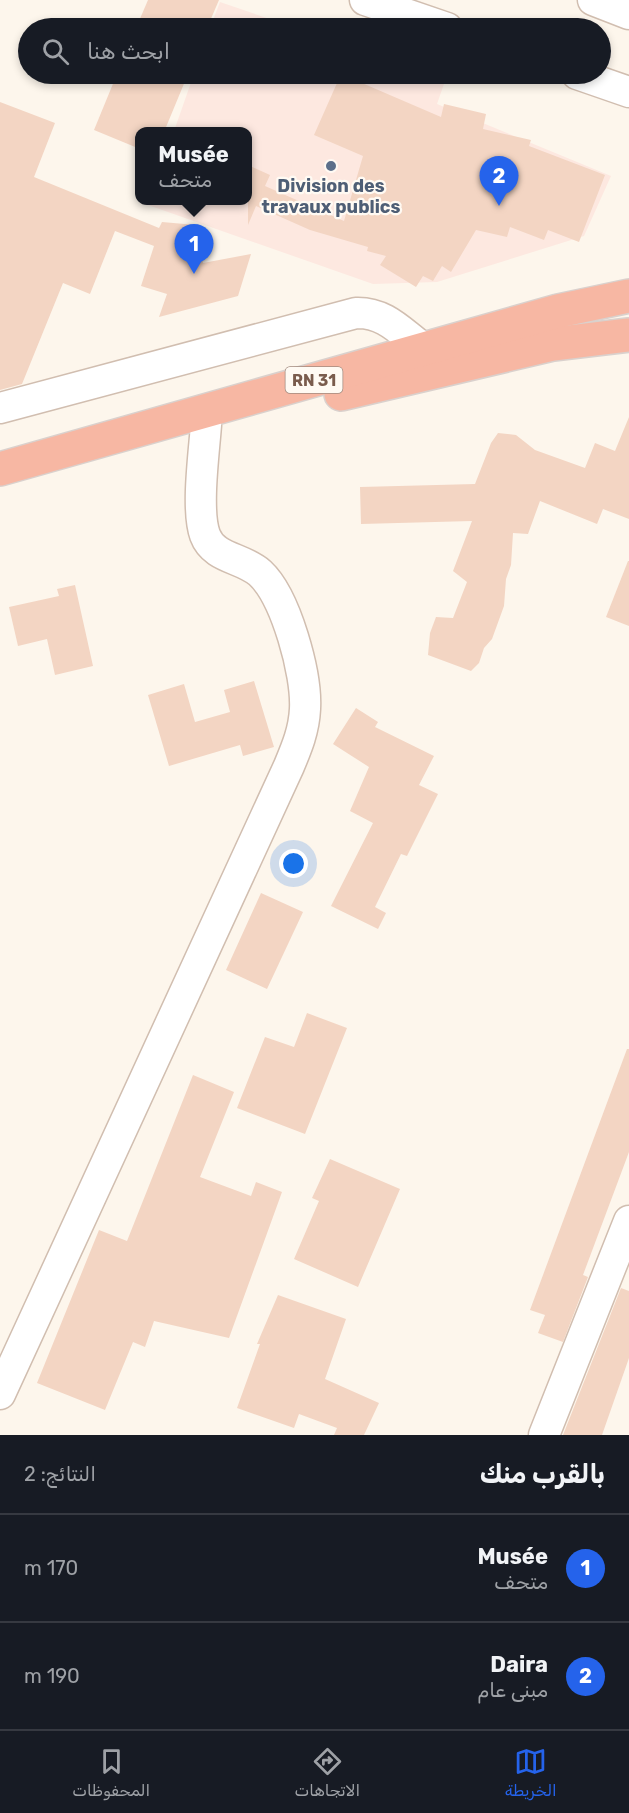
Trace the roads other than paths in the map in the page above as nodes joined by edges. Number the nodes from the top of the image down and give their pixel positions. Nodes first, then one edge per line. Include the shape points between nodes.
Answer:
1 (365, 0) edge
2 (593, 0) edge
3 (629, 14) edge
4 (418, 18) edge
5 (606, 84) edge
6 (629, 92) edge
7 (629, 297) edge
8 (629, 334) edge
9 (423, 348) junction
10 (0, 408) edge
11 (206, 425) junction
12 (0, 471) edge
13 (629, 1221) edge
14 (0, 1394) edge
15 (544, 1435) edge

1 - 4 street
2 - 3 street
5 - 6 street
7 - 9 highway, RN 31 via 558,311
8 - 11 highway, RN 31 via 553,344
9 - 10 street via 382,317 356,313
9 - 12 highway, RN 31
11 - 12 highway, RN 31
11 - 14 street via 201,517 205,536 220,554 258,571 287,619 303,676 302,735
13 - 15 street

